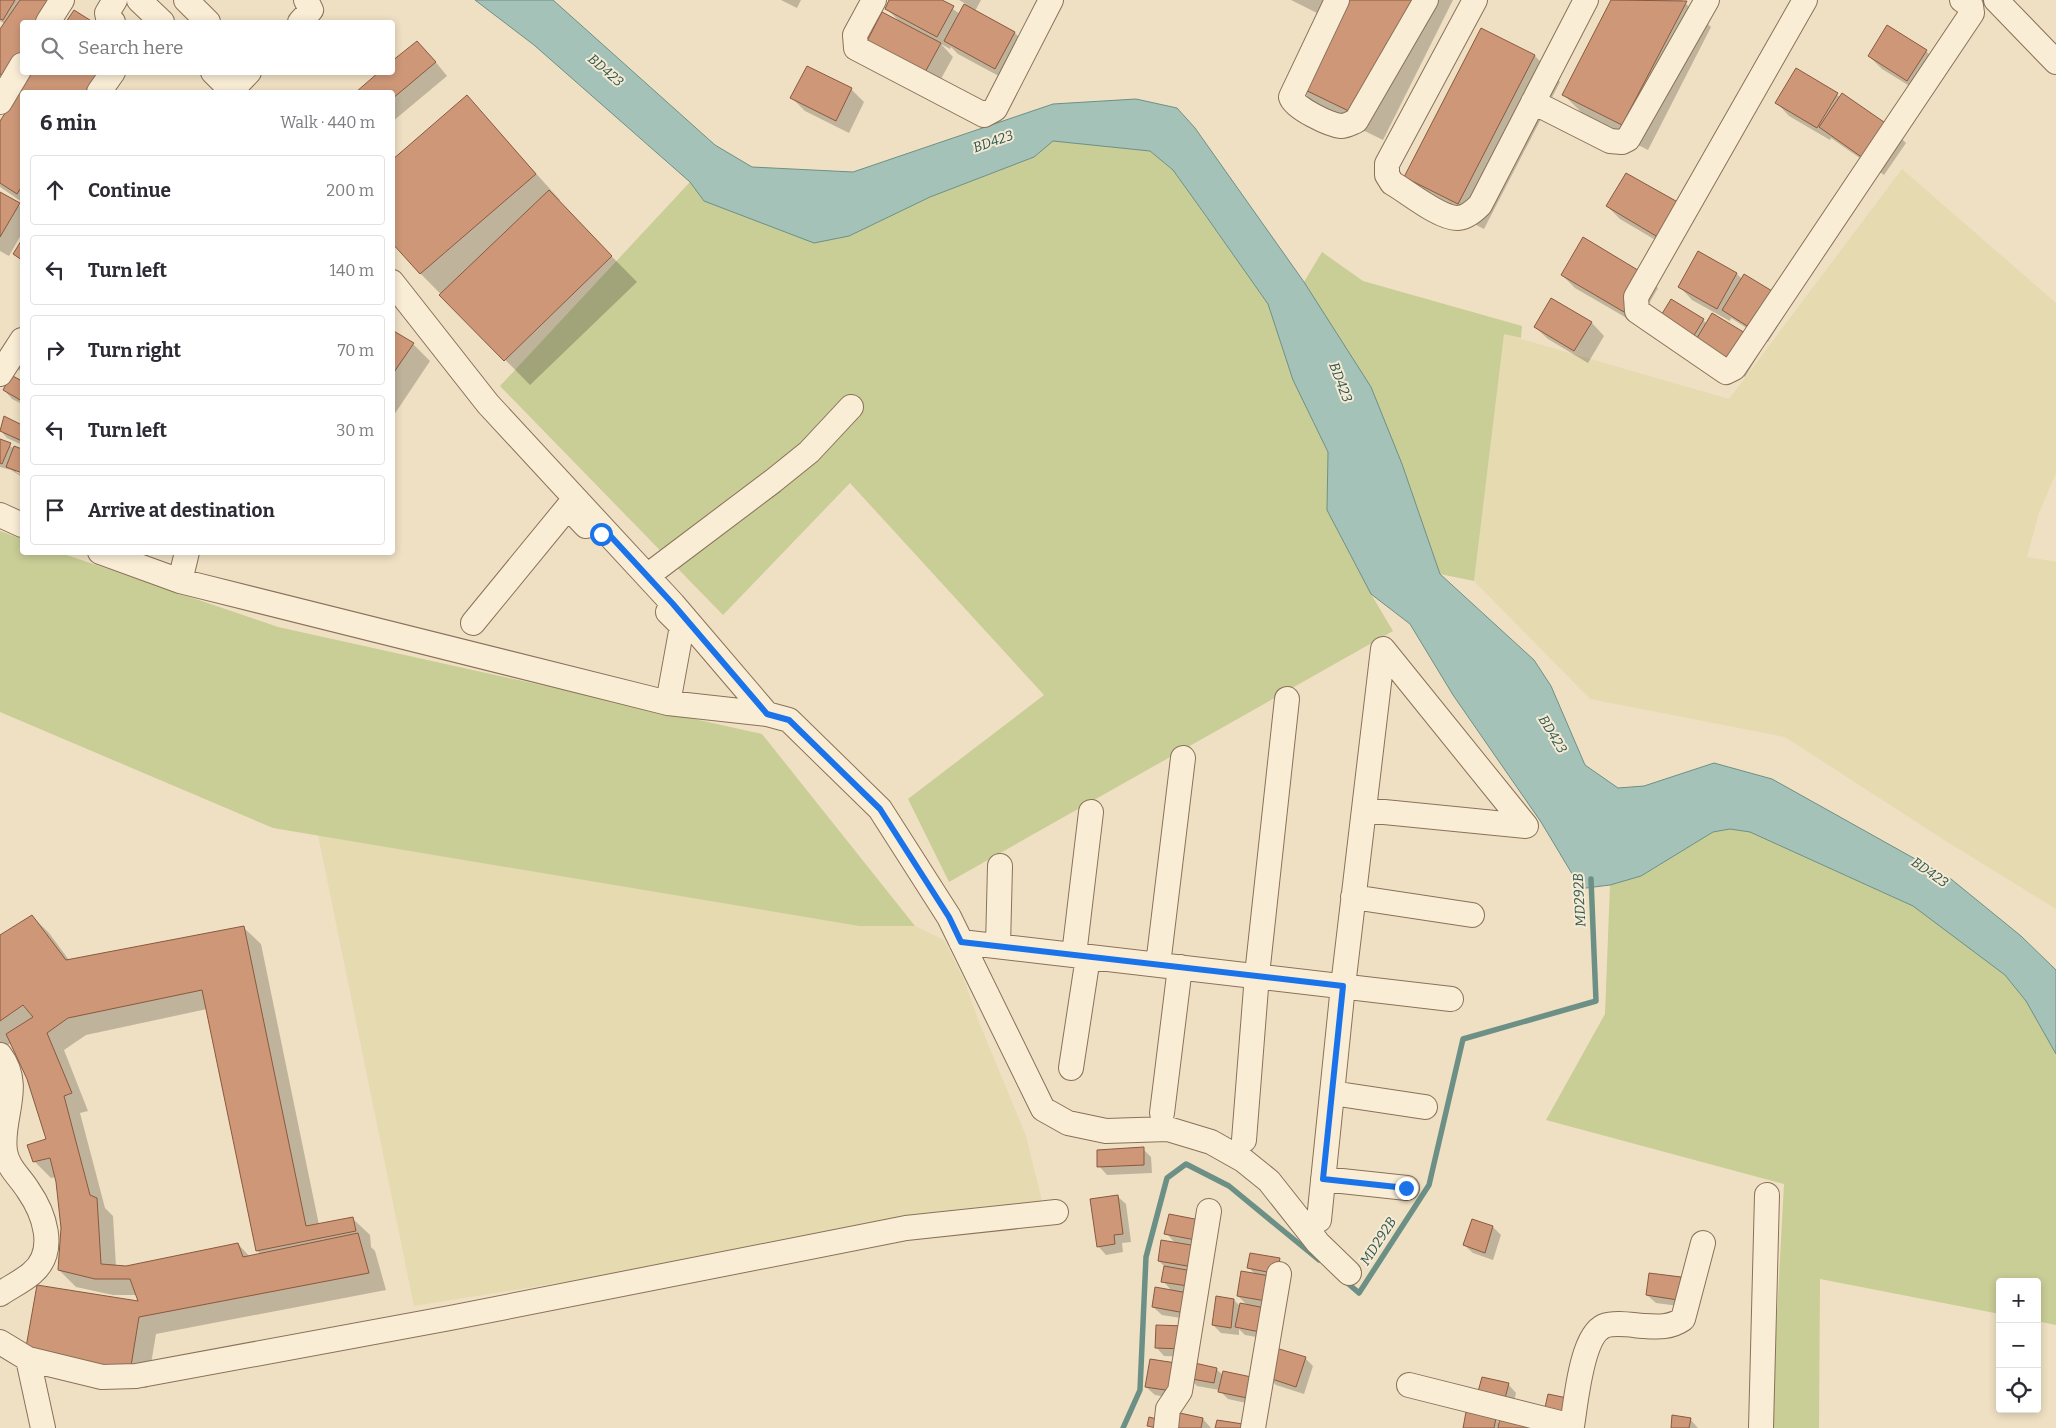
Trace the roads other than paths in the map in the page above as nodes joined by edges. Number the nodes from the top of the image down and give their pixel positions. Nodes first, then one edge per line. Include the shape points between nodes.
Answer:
1 (62, 0) edge
2 (115, 0) edge
3 (186, 0) edge
4 (306, 0) edge
5 (874, 0) edge
6 (1051, 0) edge
7 (1337, 0) edge
8 (1426, 0) edge
9 (1475, 0) edge
10 (1586, 0) edge
11 (1707, 0) edge
12 (1805, 0) edge
13 (1996, 0) edge
14 (1971, 3) edge
15 (49, 20) edge
16 (110, 20) edge
17 (206, 20) edge
18 (302, 20) edge
19 (2056, 62) edge
20 (20, 68) edge
21 (111, 75) edge
22 (216, 75) edge
23 (246, 75) edge
24 (100, 90) edge
25 (230, 90) edge
26 (234, 90) edge
27 (0, 102) edge
28 (1533, 102) junction
29 (395, 286) edge
30 (20, 343) edge
31 (0, 374) edge
32 (851, 407) dead end
33 (0, 515) edge
34 (20, 524) edge
35 (600, 533) junction
36 (108, 555) edge
37 (186, 555) edge
38 (647, 576) junction
39 (180, 581) junction
40 (473, 624) dead end
41 (1287, 699) dead end
42 (668, 703) junction
43 (767, 714) junction
44 (1183, 758) dead end
45 (1364, 810) junction
46 (1091, 812) dead end
47 (1000, 866) dead end
48 (1353, 897) junction
49 (1472, 915) dead end
50 (961, 942) junction
51 (998, 946) junction
52 (1081, 956) junction
53 (1169, 966) junction
54 (1257, 975) junction
55 (1343, 986) junction
56 (1451, 999) dead end
57 (0, 1055) edge
58 (1072, 1068) dead end
59 (1332, 1093) junction
60 (1425, 1107) dead end
61 (1162, 1112) dead end
62 (1244, 1140) dead end
63 (1323, 1179) junction
64 (1406, 1188) dead end
65 (1767, 1195) dead end
66 (1209, 1211) dead end
67 (1056, 1212) dead end
68 (1319, 1220) dead end
69 (1703, 1243) dead end
70 (1279, 1274) dead end
71 (1349, 1274) dead end
72 (0, 1294) edge
73 (0, 1342) edge
74 (28, 1358) junction
75 (1409, 1386) dead end
76 (1575, 1427) edge
77 (43, 1428) edge
78 (1166, 1428) edge
79 (1253, 1428) edge
80 (1761, 1428) edge

1 - 15 street
2 - 16 street via 107,13
3 - 17 street
4 - 18 street via 311,10
5 - 6 street via 856,35 856,48 984,115 995,109
7 - 8 street via 1291,97 1297,106 1334,125 1344,126 1356,121
9 - 28 street via 1387,164 1387,175 1392,182 1446,216 1458,218 1470,214 1480,205
10 - 28 street
11 - 28 street via 1628,139 1610,141
12 - 14 street via 1636,297 1637,310 1726,372 1734,368 1972,13
13 - 19 street
20 - 27 street
21 - 24 street
22 - 25 street
23 - 26 street
29 - 35 street via 488,404
30 - 31 street
32 - 38 street via 809,452
33 - 34 street
35 - 38 street
35 - 40 street via 568,507
35 - 42 street via 682,626
36 - 39 street
37 - 39 street
38 - 43 street
39 - 42 street
41 - 54 street
42 - 43 street
43 - 50 street via 789,720 880,809 949,917
44 - 53 street
45 - 45 street via 1498,823 1526,826 1383,650
45 - 48 street
46 - 52 street
47 - 51 street
48 - 49 street
48 - 55 street
50 - 51 street
50 - 71 street via 1043,1109 1068,1123 1106,1131 1168,1129 1211,1142 1243,1160 1268,1182 1318,1243
51 - 52 street
52 - 53 street
52 - 58 street
53 - 54 street
53 - 61 street
54 - 55 street
54 - 62 street
55 - 56 street
55 - 59 street
57 - 72 street via 6,1062 10,1082 11,1107 4,1137 6,1159 44,1220 47,1238 44,1256 33,1272
59 - 60 street
59 - 63 street
63 - 64 street
63 - 68 street
65 - 80 street
66 - 78 street via 1180,1391 1168,1409
67 - 74 street via 906,1228 136,1376 102,1377
69 - 76 street via 1683,1319 1664,1327 1603,1326 1594,1336 1584,1356
70 - 79 street
73 - 74 street
74 - 77 street
75 - 76 street

